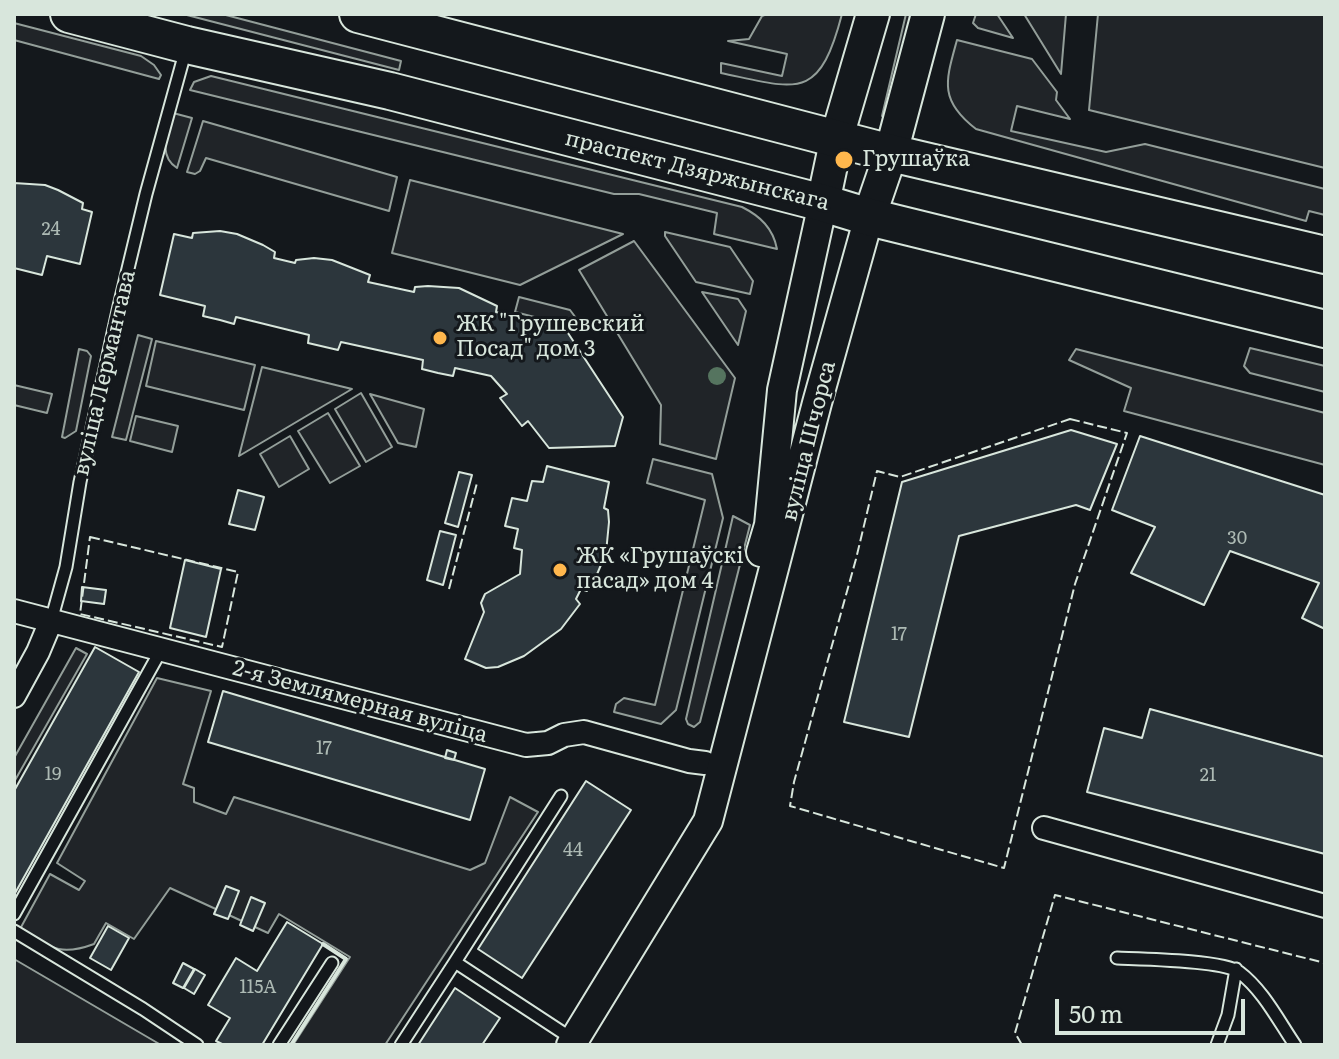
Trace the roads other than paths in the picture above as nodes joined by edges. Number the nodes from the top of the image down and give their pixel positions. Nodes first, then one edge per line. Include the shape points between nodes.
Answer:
1 (69, 14) edge
2 (358, 14) edge
3 (873, 14) edge
4 (928, 14) edge
5 (187, 45) junction
6 (837, 137) junction
7 (891, 153) junction
8 (823, 203) junction
9 (869, 217) junction
10 (1325, 255) edge
11 (1325, 329) edge
12 (14, 611) edge
13 (51, 621) junction
14 (161, 650) junction
15 (14, 696) edge
16 (705, 763) junction
17 (561, 796) dead end
18 (1044, 828) dead end
19 (681, 863) junction
20 (1325, 906) edge
21 (14, 914) edge
22 (14, 931) edge
23 (1117, 958) dead end
24 (455, 962) junction
25 (332, 963) dead end
26 (1236, 969) junction
27 (573, 1043) edge
28 (197, 1045) edge
29 (279, 1045) edge
30 (401, 1045) edge
31 (1217, 1045) edge
32 (1295, 1045) edge

1 - 5 main road, праспект Дзяржынскага
2 - 6 main road
3 - 6 main road, вуліца Шчорса
4 - 7 main road, вуліца Шчорса
5 - 8 main road, праспект Дзяржынскага via 390,91
5 - 13 lane, вуліца Лермантава via 126,278
6 - 7 main road
6 - 8 main road, вуліца Шчорса
7 - 9 main road, вуліца Шчорса
7 - 10 main road
8 - 9 main road, праспект Дзяржынскага
8 - 16 street, вуліца Шчорса via 782,390 769,525
9 - 11 main road, праспект Дзяржынскага
9 - 19 street, вуліца Шчорса via 708,821
12 - 13 street, 2-я Землямерная вуліца
13 - 14 street, 2-я Землямерная вуліца
13 - 15 street, вуліца Лермантава
14 - 16 street, 2-я Землямерная вуліца via 526,745 584,732
14 - 21 lane
16 - 19 street, вуліца Шчорса
17 - 24 lane
18 - 20 street
19 - 27 street, вуліца Шчорса
22 - 28 lane
23 - 26 lane
24 - 27 lane
24 - 30 lane
25 - 29 lane
26 - 31 lane
26 - 32 lane via 1260,993

